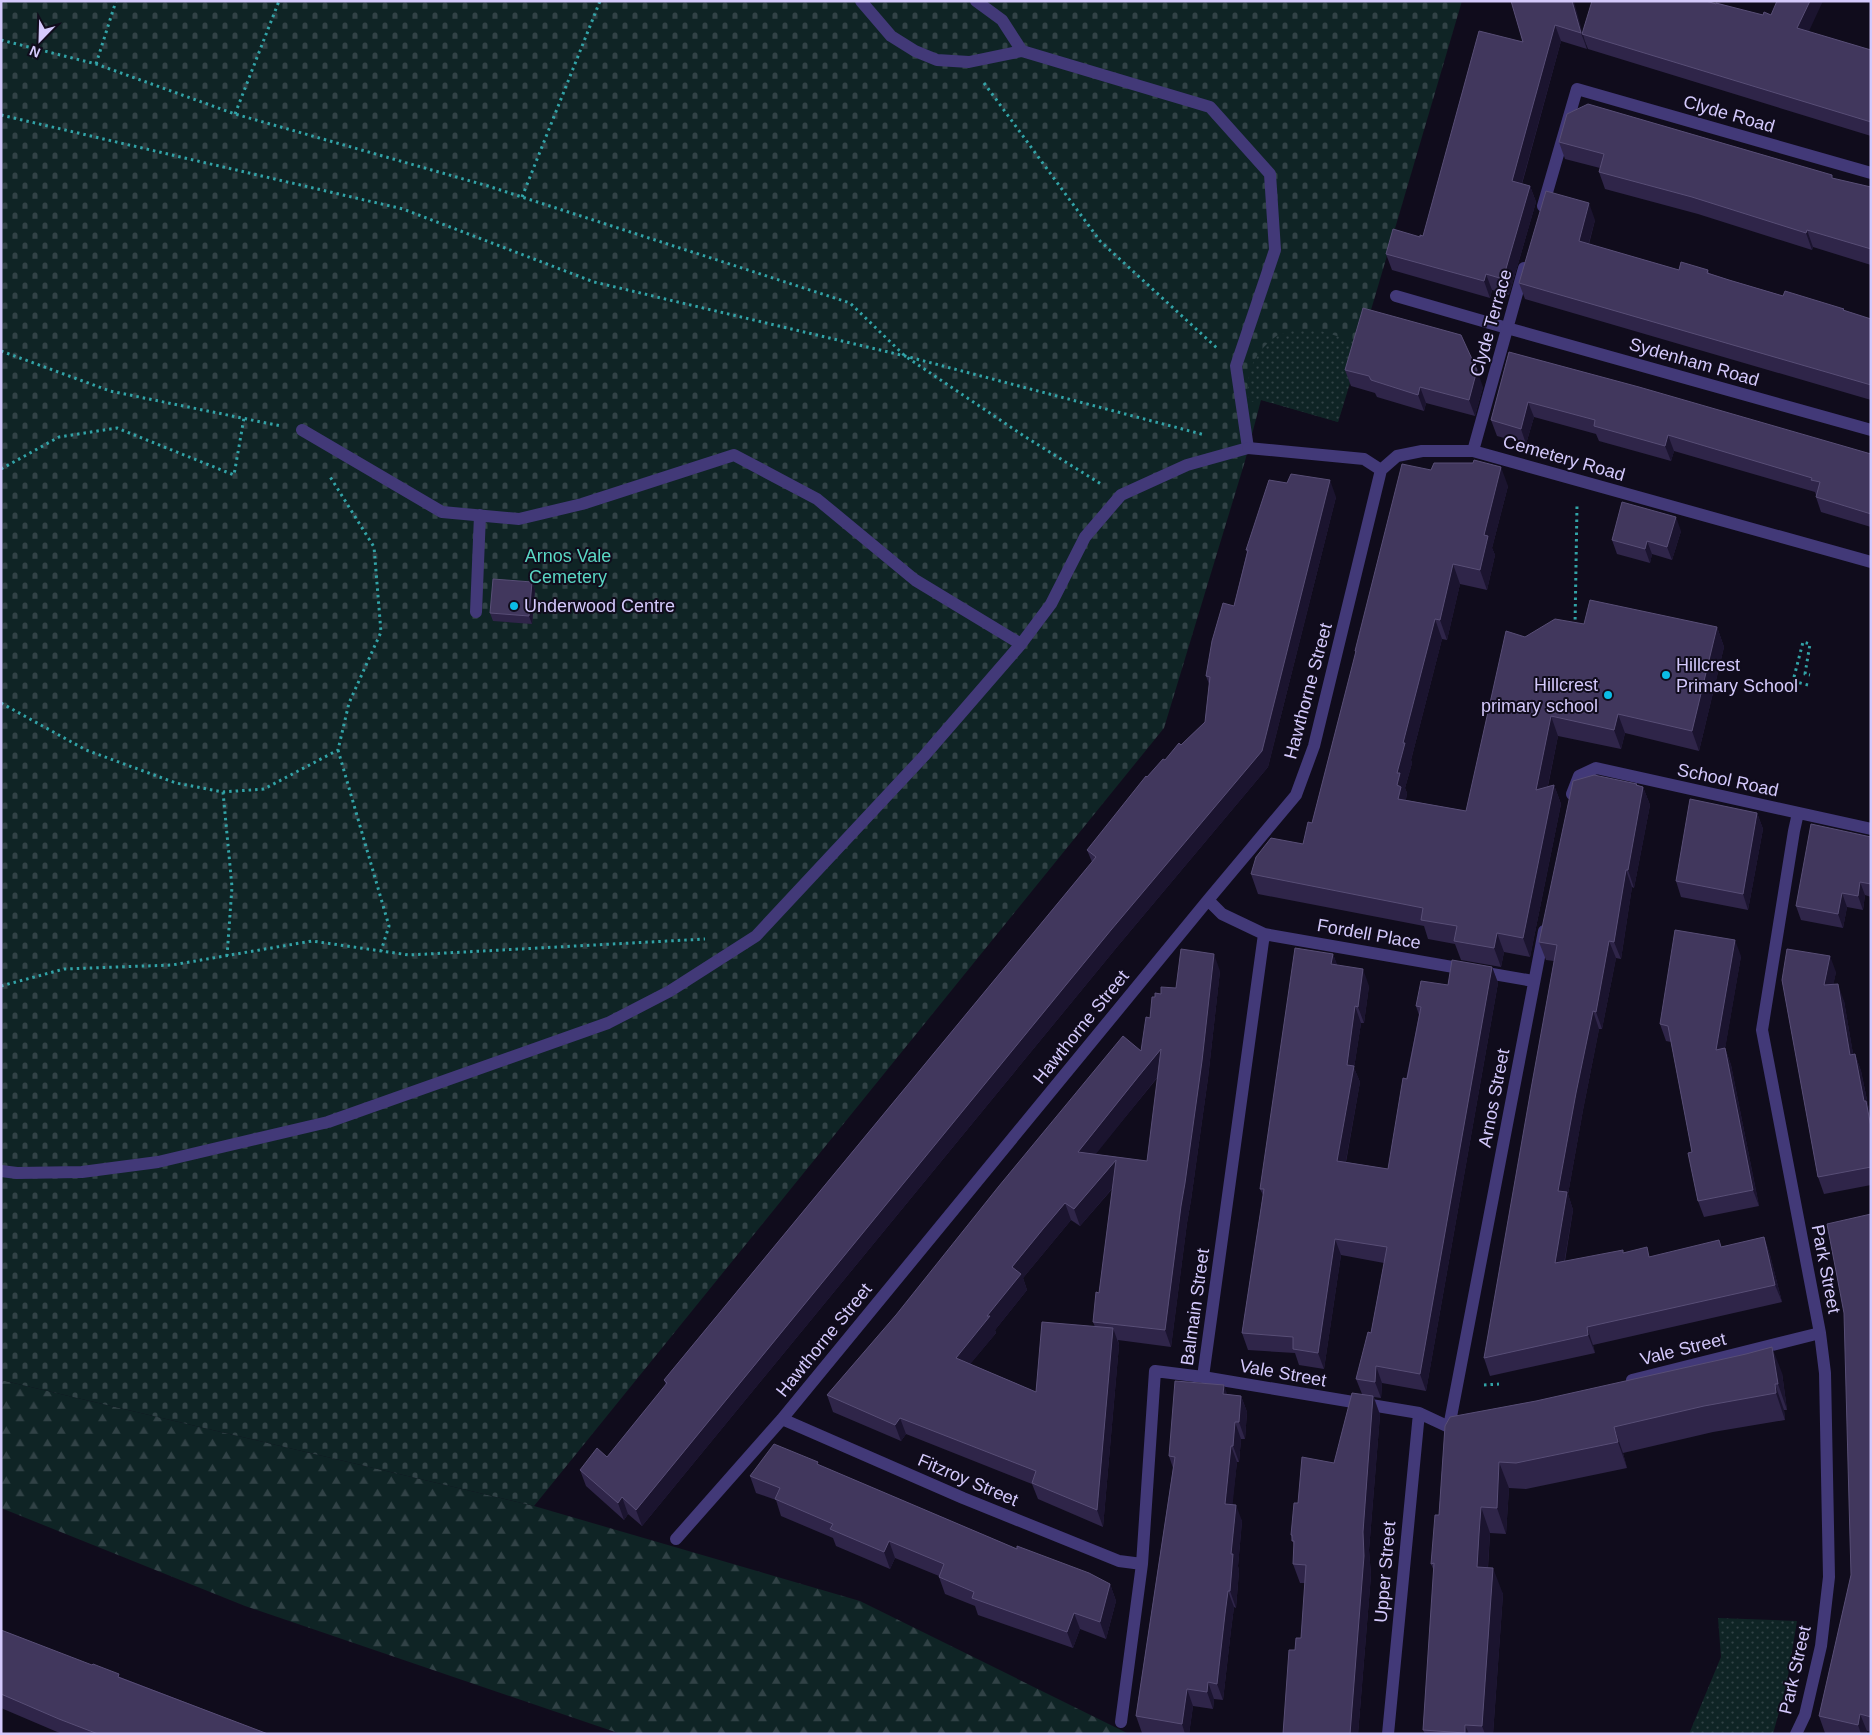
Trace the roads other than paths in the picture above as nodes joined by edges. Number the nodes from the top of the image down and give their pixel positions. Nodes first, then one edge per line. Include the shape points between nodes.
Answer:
1 (861, 1) edge
2 (976, 1) edge
3 (1022, 51) junction
4 (1871, 173) edge
5 (1538, 222) edge
6 (1527, 260) edge
7 (1396, 296) dead end
8 (1507, 328) junction
9 (302, 430) road end
10 (1871, 430) edge
11 (1248, 448) junction
12 (1473, 451) junction
13 (1381, 470) junction
14 (480, 515) junction
15 (1871, 562) edge
16 (476, 612) dead end
17 (1021, 644) junction
18 (1570, 803) edge
19 (1798, 813) junction
20 (1871, 829) edge
21 (1208, 900) junction
22 (1547, 915) edge
23 (1264, 934) junction
24 (1533, 981) junction
25 (1, 1171) edge
26 (1820, 1333) junction
27 (1203, 1377) junction
28 (1624, 1382) edge
29 (1418, 1413) junction
30 (782, 1419) junction
31 (1469, 1422) edge
32 (1449, 1427) junction
33 (676, 1539) dead end
34 (1142, 1564) junction
35 (1121, 1722) dead end
36 (1388, 1734) edge
37 (1796, 1734) edge

1 - 3 street via 891,36 914,51 938,60 969,62
2 - 3 street via 1002,20
3 - 11 street via 1210,107 1270,174 1275,250 1236,366
4 - 5 street, Clyde Road via 1577,89
6 - 8 street, Clyde Terrace
7 - 8 street, Sydenham Road
8 - 10 street, Sydenham Road
8 - 12 street, Clyde Terrace
9 - 14 street via 442,512
11 - 13 street via 1364,459
11 - 17 street via 1187,465 1121,496 1085,537 1051,604
12 - 13 street, Cemetery Road via 1422,451 1397,456
12 - 15 street, Cemetery Road
13 - 21 street, Hawthorne Street via 1314,746 1296,795
14 - 16 street
14 - 17 street via 528,517 582,504 734,455 817,499 915,580
17 - 25 street via 924,756 756,936 670,991 608,1023 328,1122 158,1162 82,1172 17,1174
18 - 19 street, School Road via 1579,776 1596,768
19 - 20 street, School Road
19 - 26 street, Park Street via 1762,1030
21 - 23 street, Fordell Place via 1222,914
21 - 30 street, Hawthorne Street
22 - 24 street, Arnos Street
23 - 24 street, Fordell Place
23 - 27 street, Balmain Street
24 - 32 street, Arnos Street
26 - 28 street, Vale Street
26 - 37 street, Park Street via 1825,1373 1828,1576 1821,1646 1805,1715
27 - 29 street, Vale Street
27 - 34 street, Balmain Street via 1154,1371
29 - 32 street, Vale Street
29 - 36 street, Upper Street
30 - 33 street, Hawthorne Street
30 - 34 street, Fitzroy Street via 1119,1562
31 - 32 street
34 - 35 street, Balmain Street

